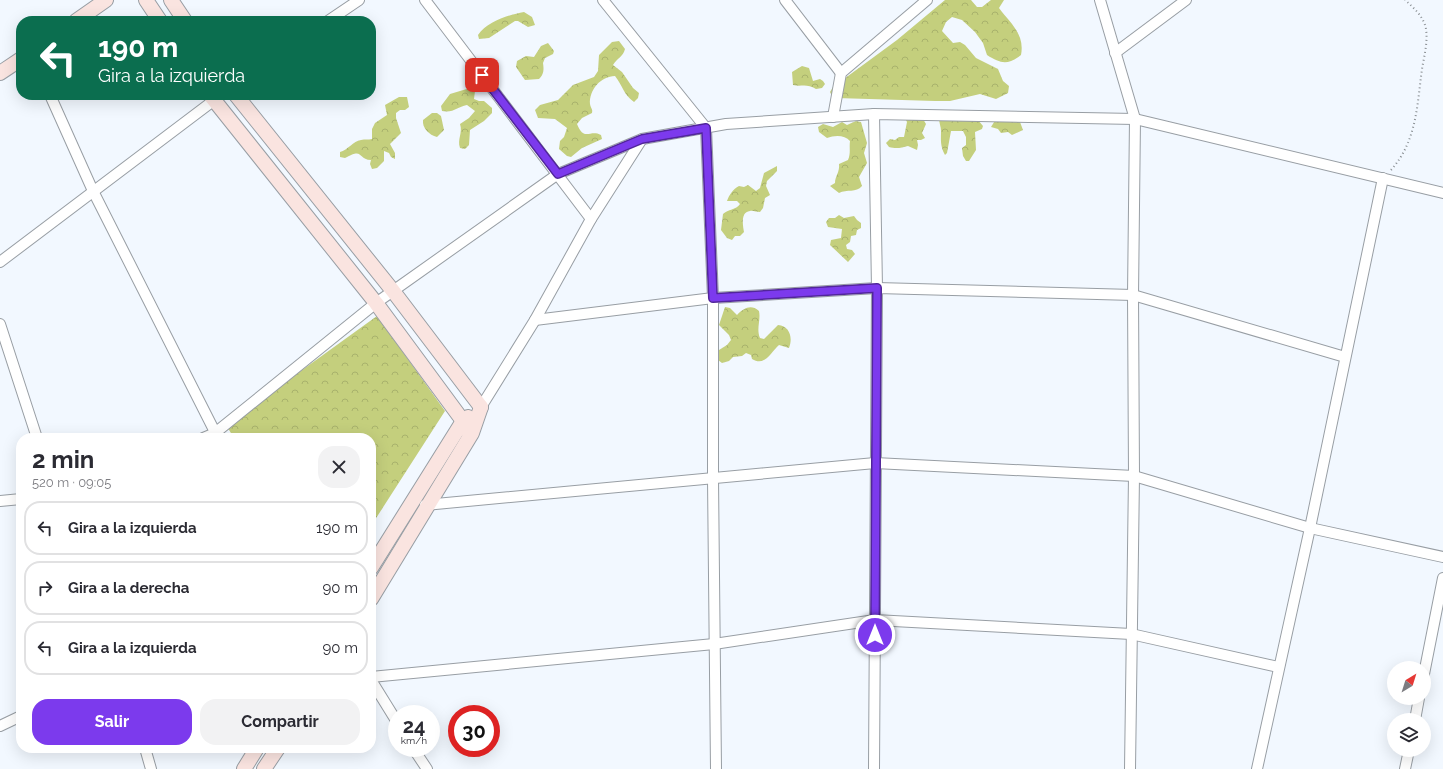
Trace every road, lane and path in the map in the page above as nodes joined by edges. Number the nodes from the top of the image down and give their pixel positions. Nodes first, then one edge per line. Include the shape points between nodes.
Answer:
1 (106, 0) edge
2 (146, 0) edge
3 (171, 0) edge
4 (359, 0) edge
5 (425, 0) edge
6 (603, 0) edge
7 (785, 0) edge
8 (927, 0) edge
9 (1100, 0) edge
10 (1186, 0) edge
11 (1405, 0) edge
12 (83, 16) edge
13 (157, 16) edge
14 (182, 16) edge
15 (335, 16) edge
16 (1115, 53) junction
17 (16, 62) edge
18 (0, 73) edge
19 (841, 73) junction
20 (52, 100) edge
21 (211, 100) edge
22 (217, 100) edge
23 (240, 100) edge
24 (874, 114) junction
25 (833, 117) junction
26 (1135, 119) junction
27 (706, 128) junction
28 (642, 139) junction
29 (558, 174) junction
30 (1383, 178) junction
31 (93, 191) junction
32 (1443, 192) edge
33 (591, 220) junction
34 (0, 262) edge
35 (877, 288) junction
36 (393, 291) junction
37 (1133, 295) junction
38 (713, 298) junction
39 (376, 303) junction
40 (535, 320) junction
41 (0, 324) edge
42 (1345, 357) junction
43 (481, 407) junction
44 (463, 421) junction
45 (35, 433) edge
46 (214, 433) edge
47 (220, 433) edge
48 (470, 435) junction
49 (875, 463) junction
50 (1134, 476) junction
51 (713, 479) junction
52 (16, 500) edge
53 (0, 502) edge
54 (410, 505) junction
55 (428, 505) junction
56 (1310, 528) junction
57 (1443, 557) edge
58 (376, 560) edge
59 (1443, 578) edge
60 (376, 591) edge
61 (875, 620) junction
62 (1131, 634) junction
63 (714, 644) junction
64 (1427, 661) edge
65 (1278, 667) junction
66 (376, 678) edge
67 (376, 687) edge
68 (388, 707) edge
69 (16, 718) edge
70 (0, 726) edge
71 (146, 753) edge
72 (254, 753) edge
73 (275, 753) edge
74 (419, 757) edge
75 (1408, 757) edge
76 (151, 769) edge
77 (244, 769) edge
78 (264, 769) edge
79 (426, 769) edge
80 (716, 769) edge
81 (874, 769) edge
82 (1130, 769) edge
83 (1257, 769) edge
84 (1405, 769) edge

1 - 12 street
2 - 13 street
3 - 14 street
4 - 15 street
5 - 29 street
6 - 27 street
7 - 19 street
8 - 19 street
9 - 16 street
10 - 16 street
11 - 30 path via 1421,16 1426,30 1418,112 1405,152
16 - 26 street
17 - 18 street
19 - 25 street
20 - 31 street
21 - 31 street
22 - 39 street
23 - 36 street
24 - 25 street
24 - 26 street
24 - 35 street
25 - 27 street via 726,124
26 - 30 street
26 - 37 street
27 - 28 street
27 - 38 street
28 - 29 street
28 - 33 street
29 - 33 street
29 - 36 street
30 - 32 street
30 - 42 street
31 - 34 street
31 - 46 street
33 - 40 street
35 - 37 street
35 - 38 street
35 - 49 street
36 - 39 street
36 - 43 street
37 - 42 street
37 - 50 street
38 - 40 street
38 - 51 street
39 - 44 street
39 - 47 street
40 - 43 street
41 - 45 street
42 - 56 street
43 - 44 street
43 - 48 street
44 - 48 street
44 - 54 street
48 - 55 street
49 - 50 street
49 - 51 street
49 - 61 street
50 - 56 street
50 - 62 street
51 - 55 street
51 - 63 street
52 - 53 street
54 - 55 street
54 - 58 street
55 - 60 street
56 - 57 street
56 - 65 street
59 - 64 street
61 - 62 street
61 - 63 street
61 - 81 street
62 - 65 street
62 - 82 street
63 - 66 street
63 - 80 street
65 - 83 street
67 - 68 street
69 - 70 street
71 - 76 street
72 - 77 street
73 - 78 street
74 - 79 street
75 - 84 street

